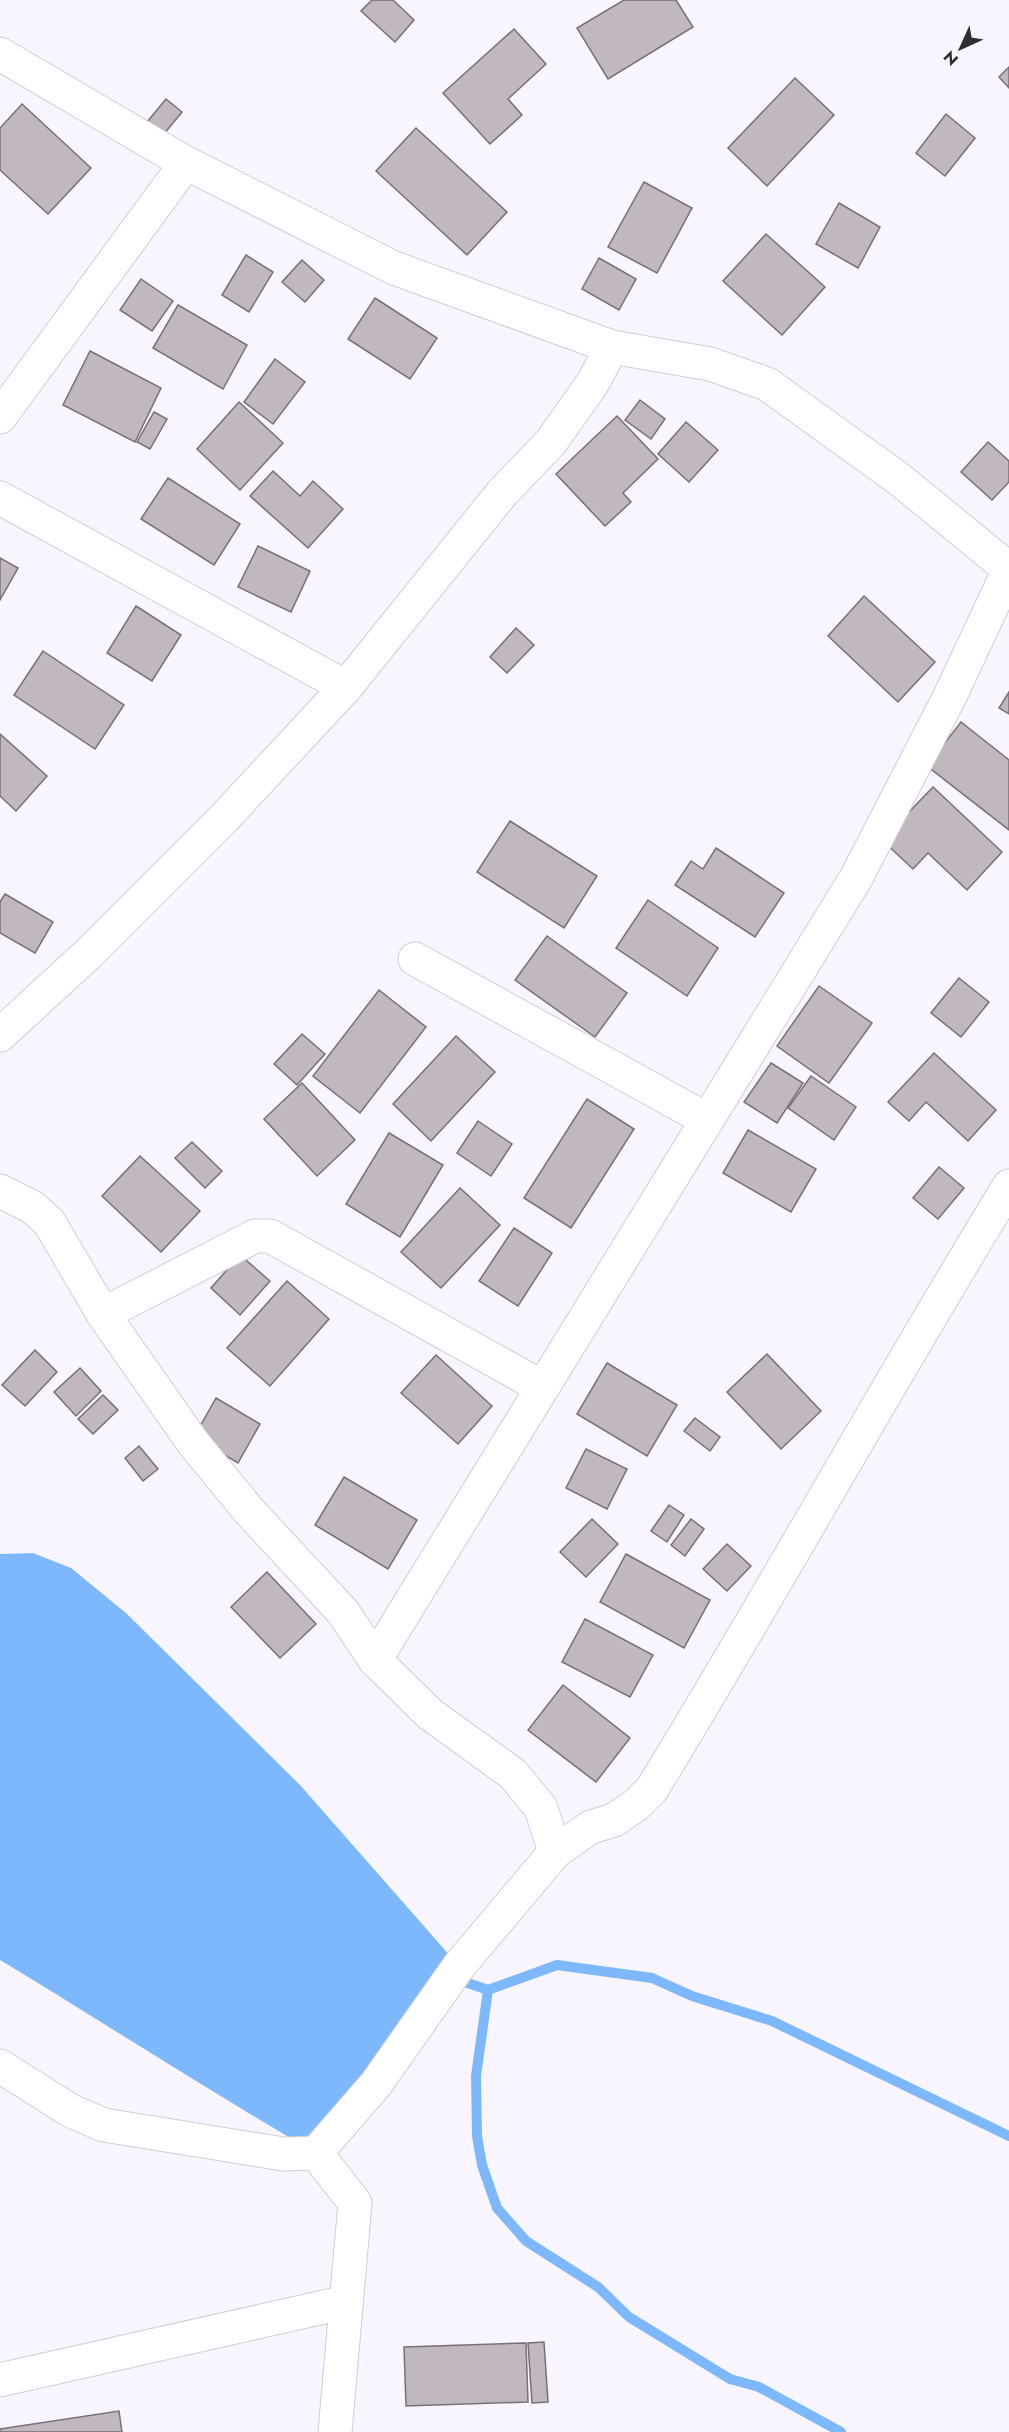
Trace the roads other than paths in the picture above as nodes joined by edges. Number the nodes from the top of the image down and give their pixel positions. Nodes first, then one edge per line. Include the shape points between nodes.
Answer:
1 (0, 54) edge
2 (186, 163) junction
3 (612, 347) junction
4 (0, 417) edge
5 (0, 498) edge
6 (1009, 570) edge
7 (346, 687) junction
8 (415, 959) dead end
9 (0, 1035) edge
10 (706, 1119) junction
11 (0, 1191) edge
12 (1006, 1199) edge
13 (103, 1314) junction
14 (542, 1387) junction
15 (375, 1660) junction
16 (555, 1852) junction
17 (0, 2066) edge
18 (316, 2152) junction
19 (346, 2302) junction
20 (0, 2380) edge
21 (335, 2432) edge

1 - 2 street
2 - 3 street via 394,268
2 - 4 street
3 - 6 street via 710,364 767,384 899,479
3 - 7 street via 592,384 551,442 502,493
5 - 7 street
6 - 10 street via 950,696 856,878
7 - 9 street via 225,817 88,954
8 - 10 street
10 - 14 street
11 - 13 street via 32,1207 49,1222
12 - 16 street via 955,1273 652,1789 614,1820 591,1827
13 - 14 street via 255,1236 270,1236
13 - 15 street via 194,1444 250,1512 343,1612
14 - 15 street
15 - 16 street via 430,1713 513,1774 541,1808
16 - 18 street via 459,1966 376,2084
17 - 18 street via 71,2111 104,2125 283,2154
18 - 19 street via 355,2203
19 - 20 street
19 - 21 street

